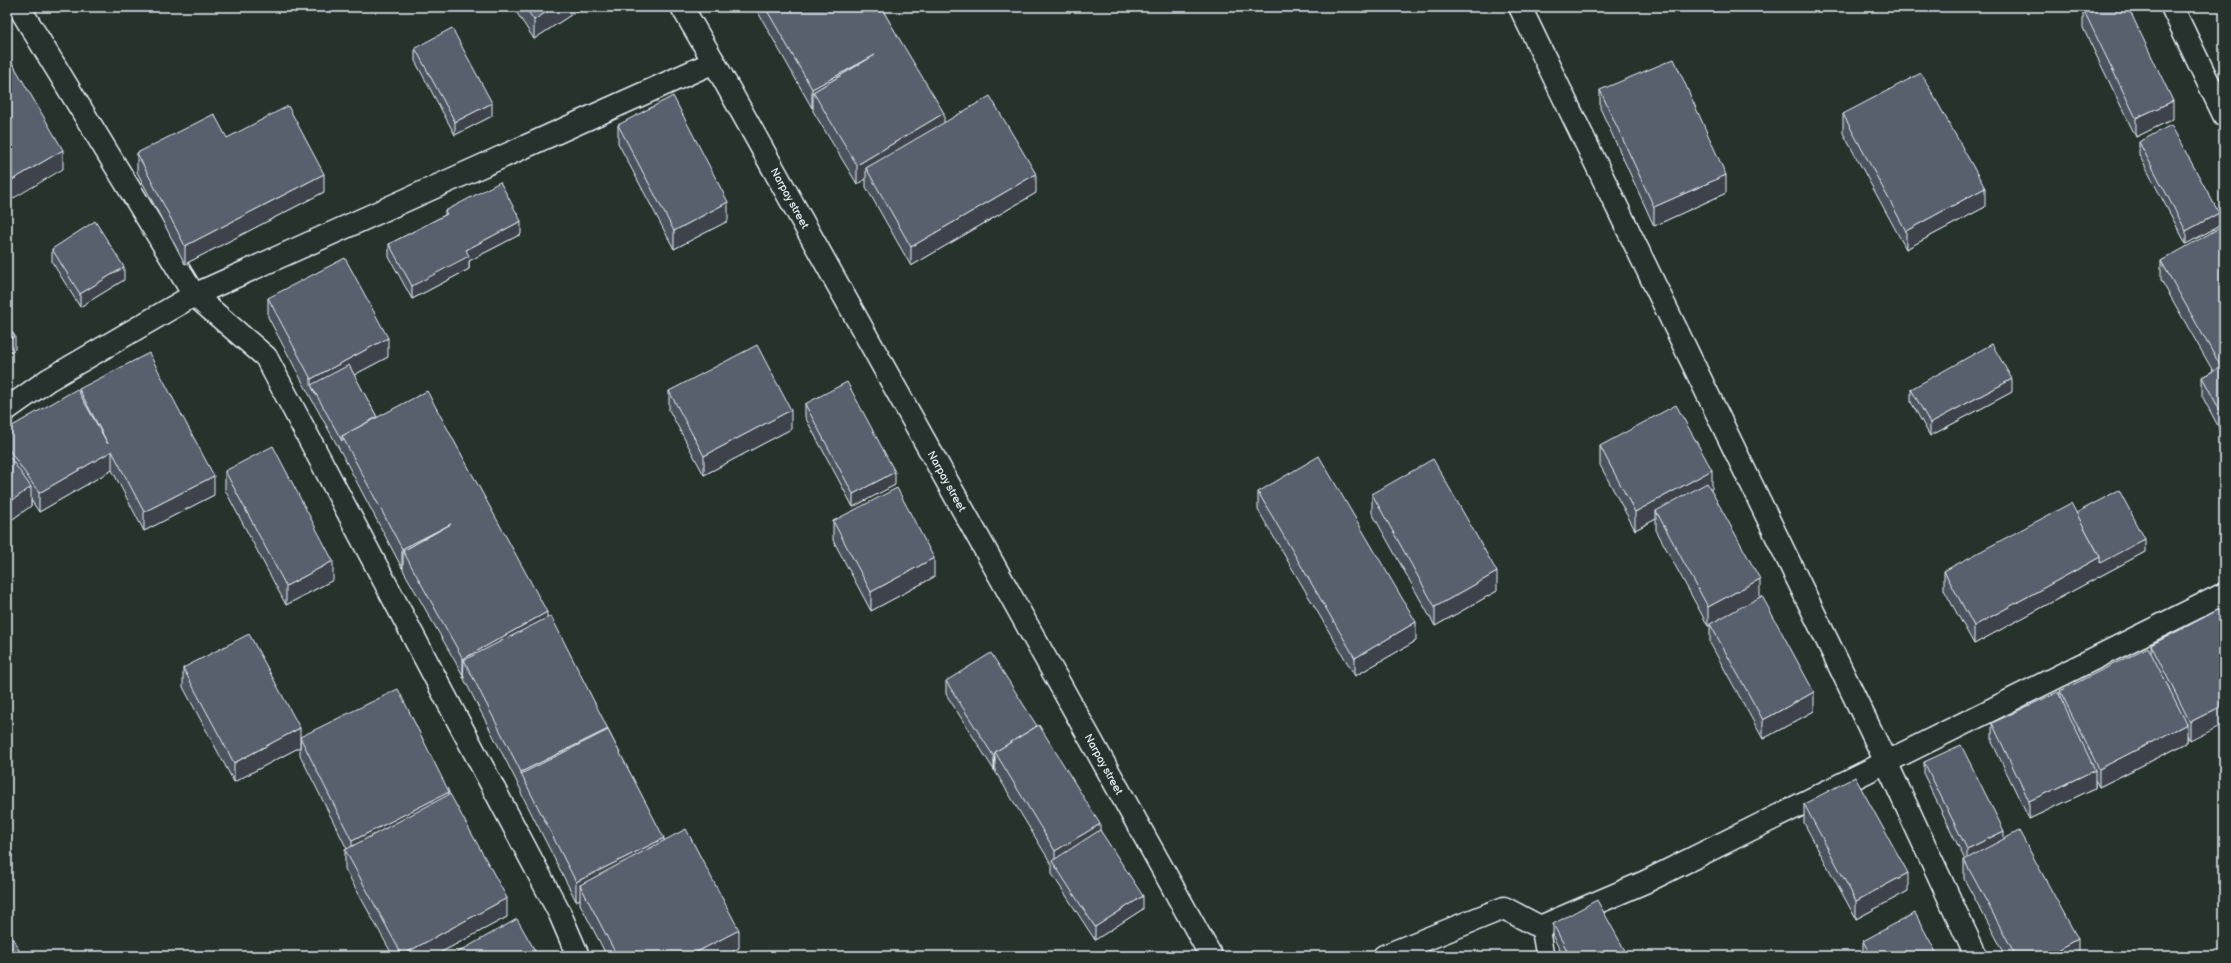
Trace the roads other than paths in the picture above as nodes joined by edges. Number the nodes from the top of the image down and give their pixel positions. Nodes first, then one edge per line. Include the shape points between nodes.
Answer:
1 (19, 7) edge
2 (682, 7) edge
3 (1520, 7) edge
4 (2172, 7) edge
5 (714, 62) junction
6 (2224, 115) edge
7 (194, 295) junction
8 (7, 410) edge
9 (2224, 594) edge
10 (1886, 762) junction
11 (1540, 927) junction
12 (578, 956) edge
13 (1211, 956) edge
14 (1384, 956) edge
15 (1545, 956) edge
16 (1976, 956) edge

1 - 7 street
2 - 5 street, Narpay street
3 - 10 street
4 - 6 street
5 - 7 street
5 - 13 street, Narpay street
7 - 8 street via 48,380
7 - 12 street via 266,357 556,907
9 - 10 street
10 - 11 street via 1645,882
10 - 16 street
11 - 14 street via 1504,908
11 - 15 lane

